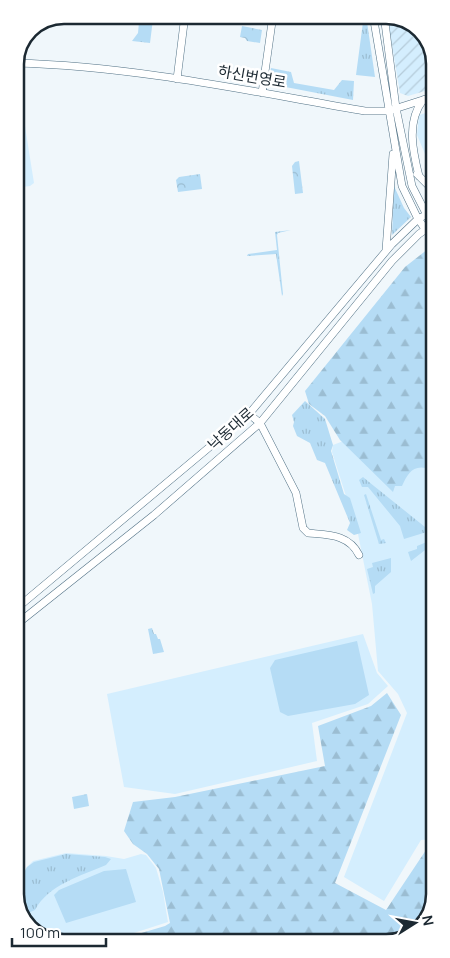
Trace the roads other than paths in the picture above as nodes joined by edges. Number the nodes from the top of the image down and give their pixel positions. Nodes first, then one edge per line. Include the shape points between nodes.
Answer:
1 (184, 24) edge
2 (272, 24) edge
3 (374, 24) edge
4 (385, 24) edge
5 (24, 64) edge
6 (177, 79) junction
7 (262, 93) junction
8 (426, 99) edge
9 (422, 100) junction
10 (396, 108) junction
11 (388, 111) junction
12 (394, 143) junction
13 (403, 144) junction
14 (419, 176) junction
15 (426, 183) edge
16 (426, 206) edge
17 (426, 214) edge
18 (418, 219) junction
19 (426, 224) edge
20 (426, 230) edge
21 (386, 250) junction
22 (249, 414) junction
23 (260, 423) junction
24 (359, 555) dead end
25 (35, 592) junction
26 (24, 602) edge
27 (42, 602) junction
28 (24, 618) edge

1 - 6 street
2 - 7 street
3 - 11 street
4 - 10 street
5 - 6 street, 하신번영로 via 97,68
6 - 7 street, 하신번영로
7 - 11 street, 하신번영로
8 - 9 street
9 - 10 street
9 - 14 street via 416,108 412,148
10 - 11 street
10 - 13 street
11 - 12 street
12 - 18 street via 402,186
12 - 21 street
13 - 14 street
13 - 16 street via 412,186
14 - 15 street
17 - 18 street, 낙동대로
18 - 19 street
18 - 21 street, 낙동대로
20 - 23 street, 낙동대로 via 392,261
21 - 22 street, 낙동대로
22 - 23 street
22 - 25 street, 낙동대로
23 - 24 street via 296,493 305,531 308,534 340,536
23 - 27 street, 낙동대로 via 154,515
25 - 26 street, 낙동대로
25 - 27 street
27 - 28 street, 낙동대로

